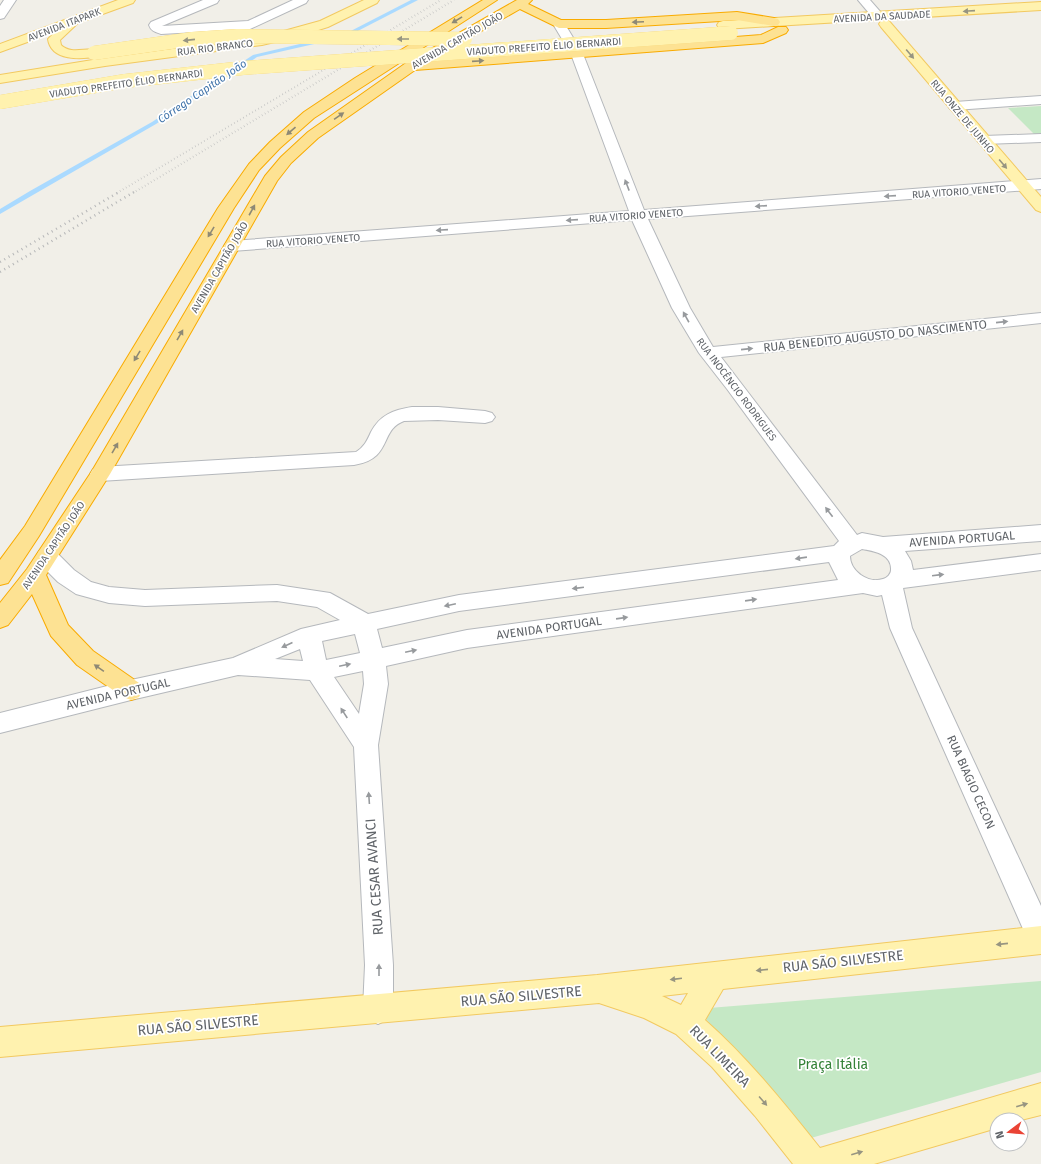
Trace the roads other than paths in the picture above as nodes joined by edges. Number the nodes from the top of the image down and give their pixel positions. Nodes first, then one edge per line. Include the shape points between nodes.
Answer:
1 (10, 0) edge
2 (129, 0) edge
3 (213, 0) edge
4 (273, 0) edge
5 (373, 0) edge
6 (491, 0) edge
7 (864, 0) edge
8 (297, 2) edge
9 (523, 2) edge
10 (1041, 6) edge
11 (0, 14) edge
12 (1041, 16) edge
13 (76, 20) junction
14 (881, 20) junction
15 (559, 24) junction
16 (778, 26) junction
17 (727, 29) junction
18 (526, 39) junction
19 (0, 48) edge
20 (577, 54) junction
21 (411, 66) junction
22 (50, 70) junction
23 (0, 79) edge
24 (0, 84) edge
25 (0, 93) edge
26 (1041, 100) edge
27 (0, 102) edge
28 (955, 106) junction
29 (1041, 138) edge
30 (984, 140) junction
31 (1041, 184) edge
32 (1022, 186) junction
33 (1041, 207) edge
34 (638, 215) junction
35 (232, 246) junction
36 (1041, 318) edge
37 (708, 353) junction
38 (485, 417) dead end
39 (100, 474) junction
40 (1041, 533) edge
41 (884, 545) junction
42 (846, 548) junction
43 (1041, 562) edge
44 (41, 566) junction
45 (0, 577) edge
46 (881, 584) junction
47 (0, 619) edge
48 (364, 622) junction
49 (309, 635) junction
50 (373, 659) junction
51 (237, 666) junction
52 (317, 671) junction
53 (131, 690) junction
54 (0, 723) edge
55 (366, 745) junction
56 (1041, 938) edge
57 (715, 975) junction
58 (597, 989) junction
59 (378, 1009) junction
60 (687, 1022) junction
61 (0, 1042) edge
62 (1041, 1099) edge
63 (813, 1164) edge
64 (819, 1164) edge

1 - 11 street
2 - 13 main road, AVENIDA ITAPARK
3 - 8 street via 155,25 156,28 162,30 250,25
4 - 8 street
5 - 22 main road, RUA RIO BRANCO via 324,24 262,41
6 -> 45 highway, AVENIDA CAPITÃO JOÃO via 309,115 254,167 226,208 32,531
7 - 14 street, RUA ONZE DE JUNHO
9 - 15 highway
9 - 21 highway, AVENIDA CAPITÃO JOÃO
10 -> 14 main road, AVENIDA DA SAUDADE
12 - 14 main road, AVENIDA DA SAUDADE
18 -> 13 main road, bridge via 236,36 192,39 94,53 76,54 57,49 54,39
13 - 19 main road, AVENIDA ITAPARK
14 - 16 main road, AVENIDA DA SAUDADE
14 -> 28 main road, RUA ONZE DE JUNHO
16 -> 15 highway via 737,16 606,24
15 - 20 street, RUA INOCÊNCIO RODRIGUES
16 - 17 main road, AVENIDA DA SAUDADE
16 - 20 highway via 763,39
17 - 18 main road, VIADUTO PREFEITO ÉLIO BERNARDI
17 - 27 main road, VIADUTO PREFEITO ÉLIO BERNARDI, bridge via 243,68 139,79
18 - 25 main road, VIADUTO PREFEITO ÉLIO BERNARDI via 190,65 119,73
21 -> 20 highway
34 -> 20 street, RUA INOCÊNCIO RODRIGUES
35 -> 21 highway, AVENIDA CAPITÃO JOÃO via 270,179 299,147 313,134
22 - 23 main road, RUA RIO BRANCO
22 - 24 main road, RUA RIO BRANCO
26 - 28 street
28 - 30 main road, RUA ONZE DE JUNHO
29 - 30 street
30 -> 32 main road, RUA ONZE DE JUNHO
31 - 32 street, RUA VITORIO VENETO
32 - 33 main road, RUA ONZE DE JUNHO
32 -> 34 street, RUA VITORIO VENETO
34 -> 35 street, RUA VITORIO VENETO
37 -> 34 street, RUA INOCÊNCIO RODRIGUES via 681,308
39 -> 35 highway, AVENIDA CAPITÃO JOÃO
37 -> 36 street, RUA BENEDITO AUGUSTO DO NASCIMENTO
42 -> 37 street, RUA INOCÊNCIO RODRIGUES via 734,385
38 - 39 street via 412,413 394,418 380,432 375,448 364,457
39 - 44 highway, AVENIDA CAPITÃO JOÃO
40 - 41 street, AVENIDA PORTUGAL
41 - 42 street via 862,541
41 - 46 street via 896,554 903,566 903,573
42 - 46 street via 839,560 845,574 852,580
42 -> 48 street, AVENIDA PORTUGAL via 459,603
46 -> 43 street, AVENIDA PORTUGAL
44 - 47 highway, AVENIDA CAPITÃO JOÃO
44 - 48 street via 66,576 84,588 109,595 145,598 277,593 322,599
53 -> 44 highway via 85,658 59,630
50 -> 46 street, AVENIDA PORTUGAL via 467,639
46 - 56 street, RUA BIAGIO CECON
48 - 49 street, AVENIDA PORTUGAL
48 - 50 street, RUA CESAR AVANCI
49 -> 51 street, AVENIDA PORTUGAL
49 - 52 street
52 -> 50 street, AVENIDA PORTUGAL
50 - 55 street, RUA CESAR AVANCI via 376,684
51 - 52 street, AVENIDA PORTUGAL
51 - 53 street, AVENIDA PORTUGAL
55 -> 52 street
53 - 54 street, AVENIDA PORTUGAL
59 -> 55 street, RUA CESAR AVANCI via 379,965
56 -> 57 main road, RUA SÃO SILVESTRE
57 -> 58 main road, RUA SÃO SILVESTRE
57 - 60 main road
58 - 59 main road, RUA SÃO SILVESTRE
58 - 60 main road, RUA LIMEIRA via 648,1005
59 - 61 main road, RUA SÃO SILVESTRE
60 -> 63 main road, RUA LIMEIRA via 728,1062
64 -> 62 main road

